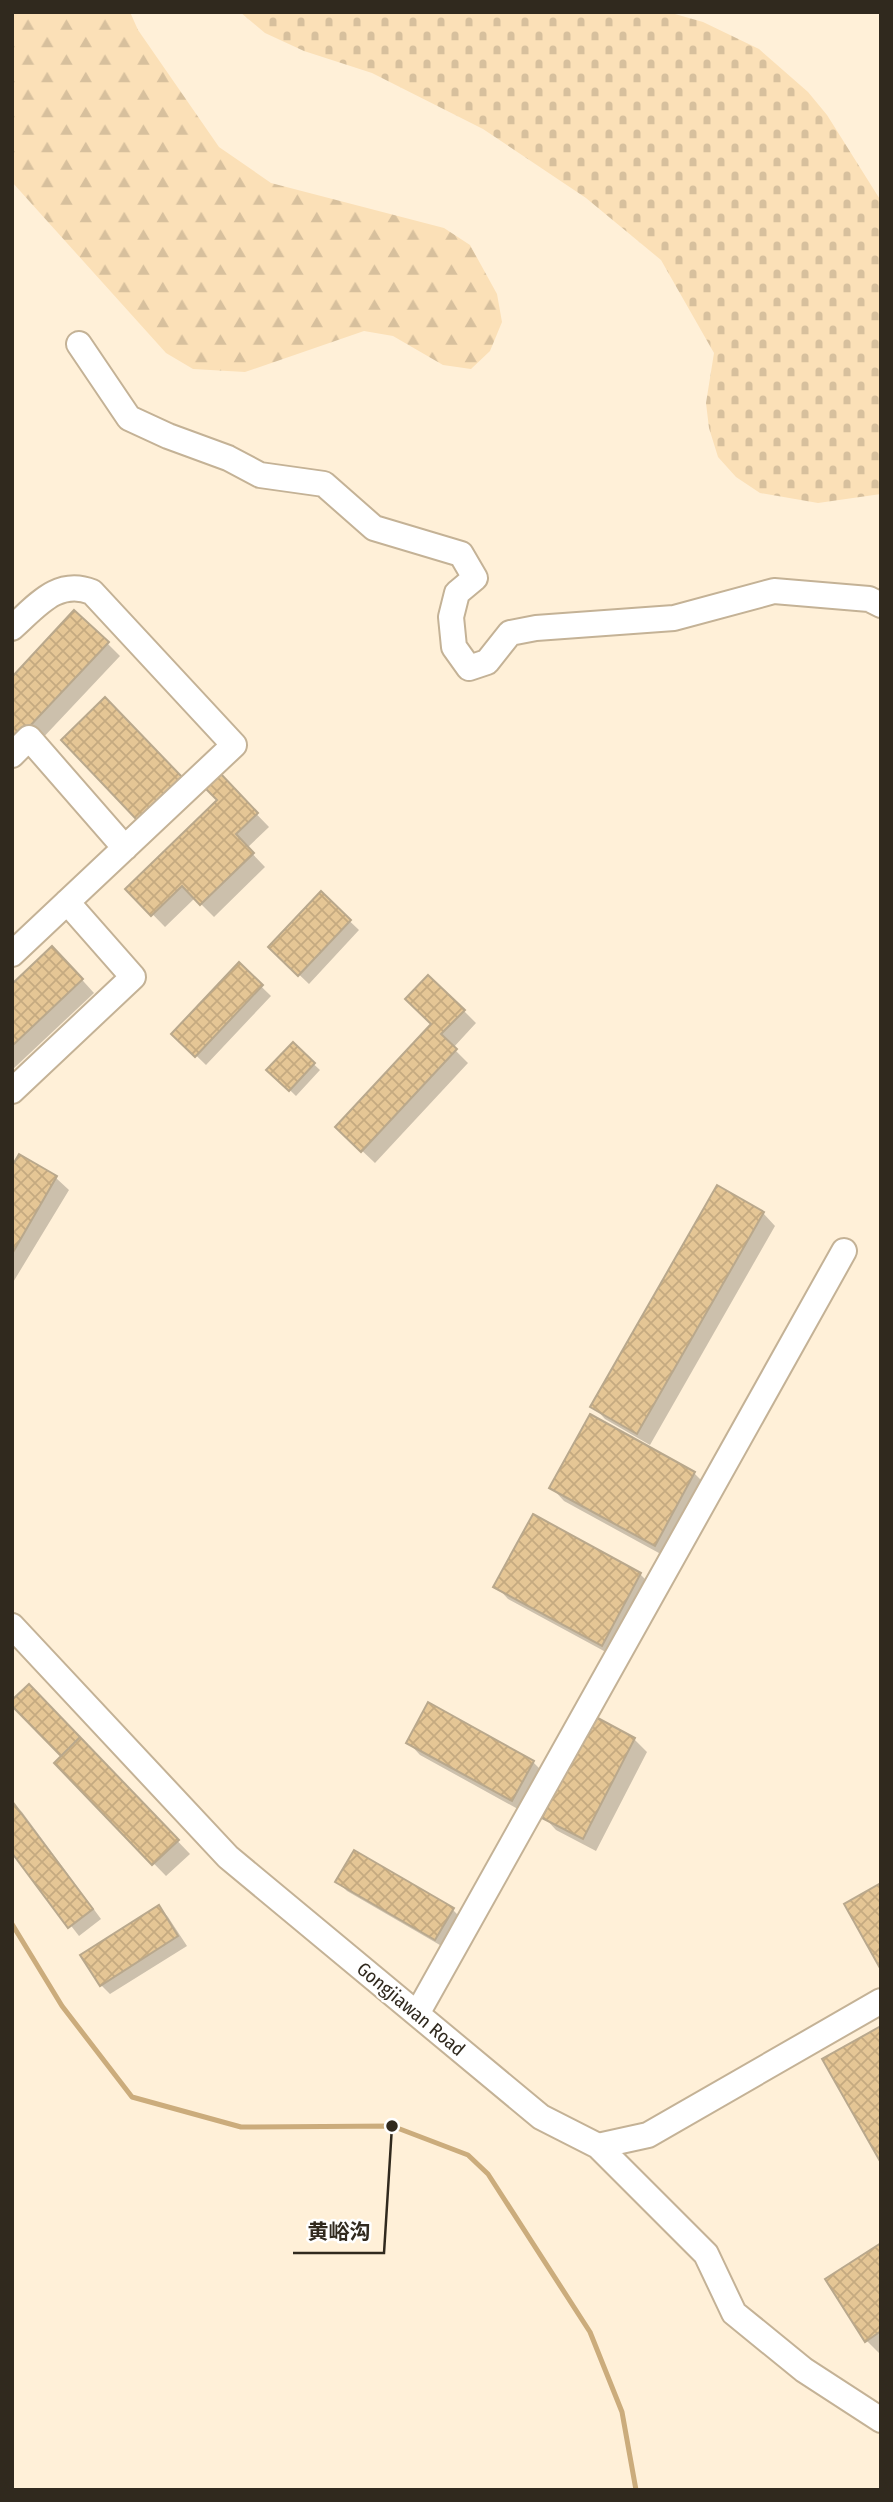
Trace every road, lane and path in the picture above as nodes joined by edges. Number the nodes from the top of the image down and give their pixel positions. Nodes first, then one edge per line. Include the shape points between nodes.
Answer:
1 (79, 344) dead end
2 (881, 605) edge
3 (12, 628) edge
4 (12, 755) edge
5 (125, 848) junction
6 (67, 902) junction
7 (12, 954) edge
8 (12, 1091) edge
9 (844, 1251) dead end
10 (12, 1626) edge
11 (881, 2001) edge
12 (416, 2014) junction
13 (598, 2146) junction
14 (881, 2420) edge

1 - 2 street via 129,418 260,475 324,484 374,528 461,554 475,578 457,593 451,617 454,647 469,668 487,662 510,633 674,618 774,591 869,599
3 - 5 street via 59,590 92,592 234,745
4 - 5 street via 29,738
5 - 6 street
6 - 7 street
6 - 8 street via 134,977
9 - 12 street
10 - 12 street, Gongjiawan Road via 228,1857
11 - 13 street via 648,2135
12 - 13 street, Gongjiawan Road via 541,2117
13 - 14 street, Gongjiawan Road via 706,2254 734,2312 804,2370

